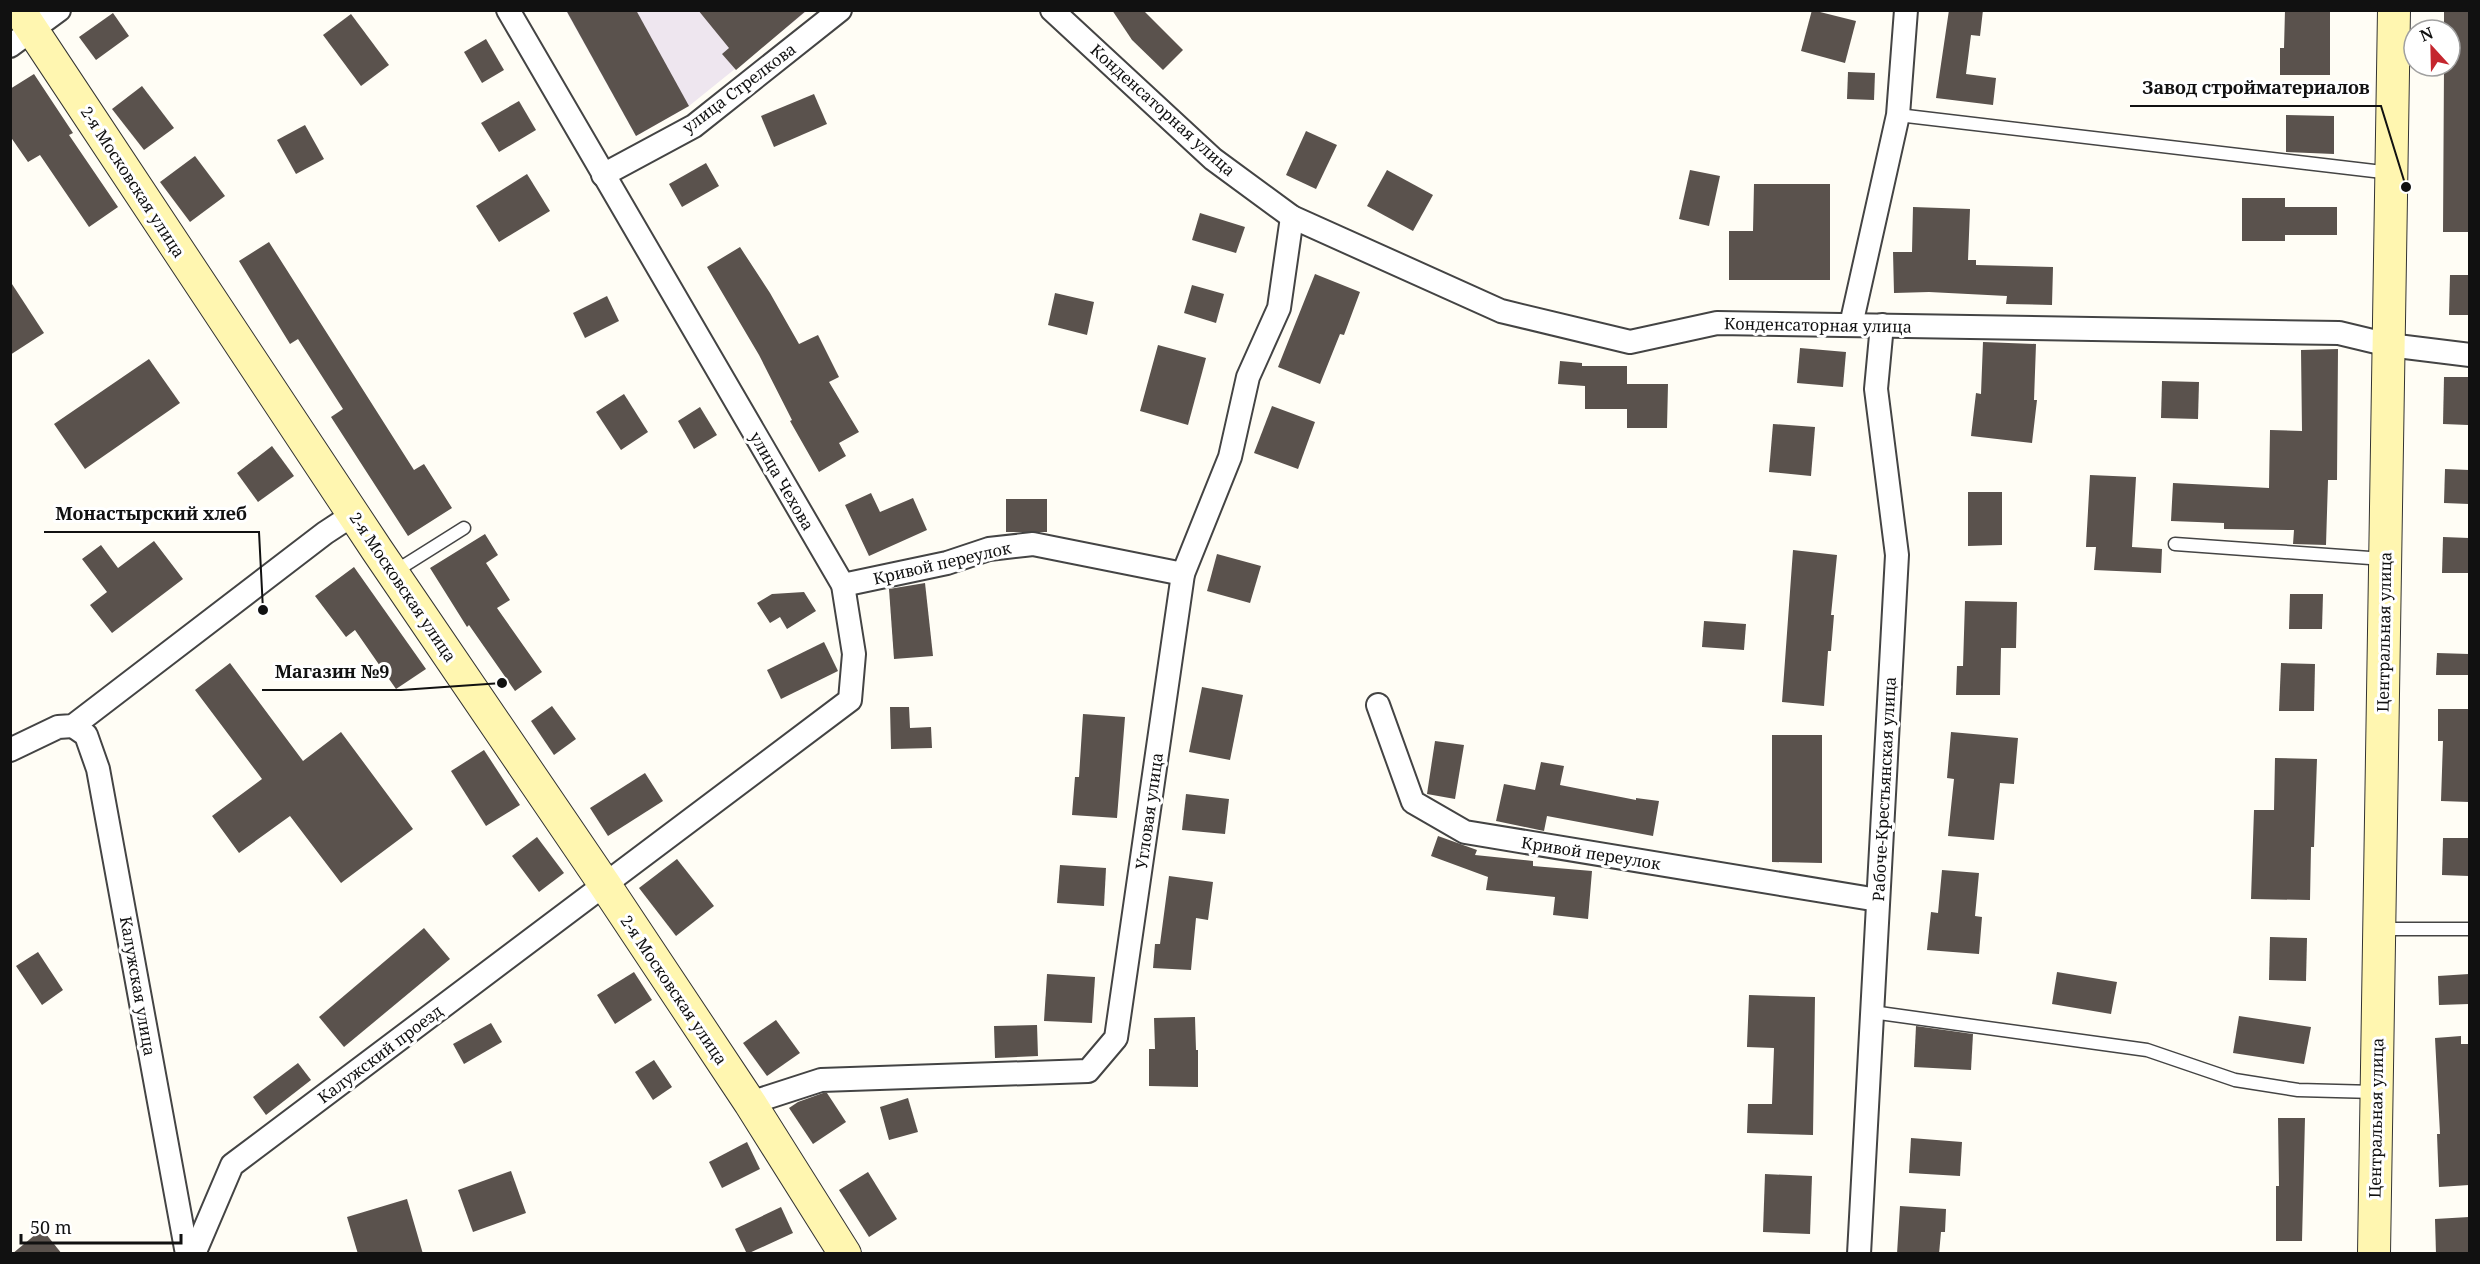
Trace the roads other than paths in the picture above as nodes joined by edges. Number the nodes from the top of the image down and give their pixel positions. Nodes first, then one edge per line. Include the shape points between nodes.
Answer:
1 (59, 10) edge
2 (508, 10) edge
3 (840, 10) edge
4 (1052, 10) edge
5 (1906, 10) edge
6 (2394, 10) edge
7 (21, 29) edge
8 (1898, 115) junction
9 (2391, 173) junction
10 (603, 175) junction
11 (1292, 217) junction
12 (1851, 325) junction
13 (1882, 326) junction
14 (2389, 345) junction
15 (2469, 355) edge
16 (354, 514) junction
17 (464, 528) dead end
18 (2175, 544) dead end
19 (2385, 559) junction
20 (393, 573) junction
21 (1183, 574) junction
22 (843, 585) junction
23 (1378, 705) dead end
24 (73, 726) junction
25 (10, 750) edge
26 (605, 885) junction
27 (1878, 900) junction
28 (2378, 929) junction
29 (2469, 929) edge
30 (1872, 1012) junction
31 (2376, 1092) junction
32 (750, 1103) junction
33 (187, 1254) edge
34 (194, 1254) edge
35 (845, 1254) edge
36 (1858, 1254) edge
37 (2374, 1254) edge

1 - 7 street
2 - 10 street, улица Чехова
3 - 10 street, улица Стрелкова via 694,126
4 - 11 street, Конденсаторная улица via 1213,159
5 - 8 street
6 - 9 street, Центральная улица
7 - 16 street, 2-я Московская улица
8 - 9 lane
8 - 12 street
9 - 14 street, Центральная улица
10 - 22 street, улица Чехова
11 - 12 street, Конденсаторная улица via 1501,311 1630,342 1717,323
11 - 21 street, Угловая улица via 1279,308 1248,377 1230,457
12 - 13 street, Конденсаторная улица
13 - 14 street, Конденсаторная улица via 2339,333
13 - 27 street, Рабоче-Крестьянская улица via 1876,389 1897,555
14 - 15 street, Конденсаторная улица
14 - 19 street, Центральная улица
16 - 20 street, 2-я Московская улица
16 - 24 street
17 - 20 lane
18 - 19 lane
19 - 28 street, Центральная улица
20 - 26 street, 2-я Московская улица
21 - 22 street, Кривой переулок via 1033,544 988,549 947,563
21 - 32 street, Угловая улица via 1116,1038 1088,1071 821,1080
22 - 26 street, улица Чехова via 854,654 850,700
23 - 27 street, Кривой переулок via 1413,802 1465,832
24 - 25 street via 58,727
24 - 33 street, Калужская улица via 86,735 98,769
26 - 32 street, 2-я Московская улица
26 - 34 street, Калужский проезд via 232,1165
27 - 30 street, Рабоче-Крестьянская улица
28 - 29 lane
28 - 31 street, Центральная улица
30 - 31 lane via 2147,1050 2235,1080 2298,1090
30 - 36 street, Рабоче-Крестьянская улица
31 - 37 street, Центральная улица
32 - 35 street, 2-я Московская улица

